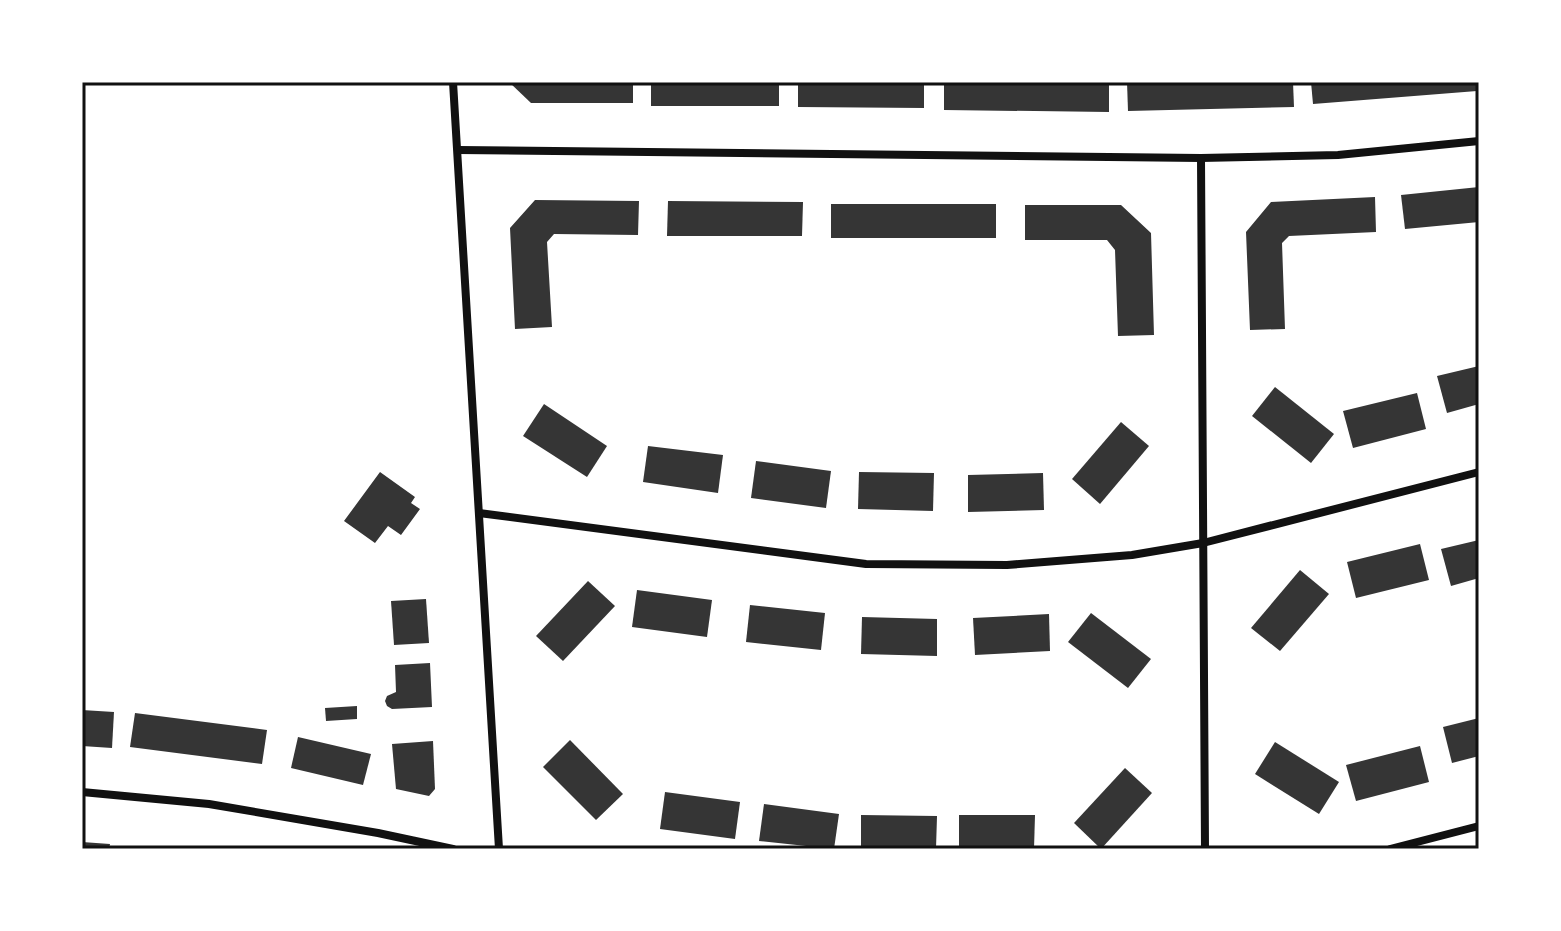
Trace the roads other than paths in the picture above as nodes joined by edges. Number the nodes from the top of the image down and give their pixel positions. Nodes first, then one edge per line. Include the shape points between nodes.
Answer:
1 (453, 82) edge
2 (1479, 141) edge
3 (458, 150) junction
4 (1201, 158) junction
5 (1479, 472) edge
6 (479, 513) junction
7 (1203, 543) junction
8 (82, 792) edge
9 (1479, 826) edge
10 (453, 849) edge
11 (499, 849) edge
12 (1205, 849) edge
13 (1390, 849) edge

1 - 3 street
2 - 4 street via 1338,155
3 - 4 street
3 - 6 street
4 - 7 street
5 - 7 street
6 - 7 street via 866,564 1007,565 1132,555
6 - 11 street
7 - 12 street
8 - 10 street via 209,804
9 - 13 street

